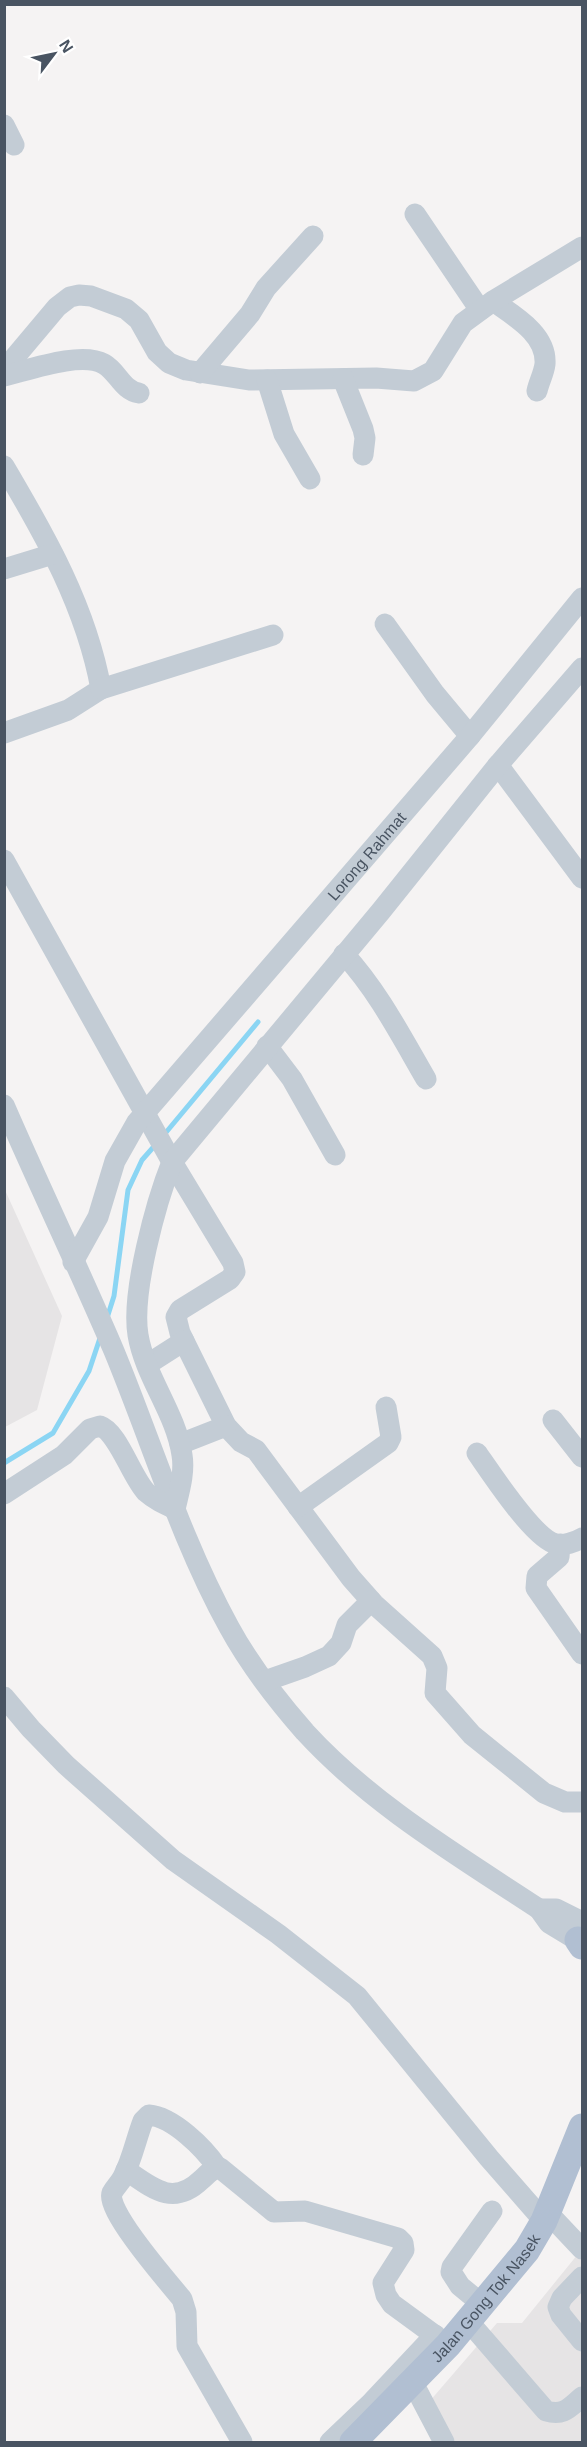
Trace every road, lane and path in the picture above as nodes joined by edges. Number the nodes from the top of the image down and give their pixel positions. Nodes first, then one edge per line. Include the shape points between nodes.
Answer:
1 (4, 125) edge
2 (14, 145) dead end
3 (415, 214) dead end
4 (313, 236) dead end
5 (582, 247) edge
6 (487, 305) junction
7 (4, 370) edge
8 (200, 373) junction
9 (4, 376) edge
10 (343, 379) junction
11 (267, 380) junction
12 (537, 391) dead end
13 (139, 393) dead end
14 (363, 455) dead end
15 (4, 466) edge
16 (310, 479) dead end
17 (53, 554) junction
18 (4, 569) edge
19 (582, 598) edge
20 (385, 624) dead end
21 (273, 635) dead end
22 (582, 668) edge
23 (101, 689) junction
24 (4, 733) edge
25 (470, 736) junction
26 (498, 765) junction
27 (4, 860) edge
28 (582, 878) edge
29 (344, 954) junction
30 (267, 1046) junction
31 (426, 1080) dead end
32 (4, 1106) edge
33 (147, 1115) junction
34 (335, 1155) dead end
35 (170, 1159) junction
36 (73, 1262) junction
37 (184, 1341) junction
38 (148, 1364) junction
39 (386, 1407) dead end
40 (553, 1420) dead end
41 (226, 1426) junction
42 (180, 1444) junction
43 (477, 1453) dead end
44 (582, 1457) edge
45 (4, 1494) edge
46 (298, 1507) junction
47 (175, 1509) junction
48 (582, 1538) edge
49 (560, 1544) junction
50 (371, 1601) junction
51 (582, 1654) edge
52 (265, 1681) junction
53 (4, 1697) edge
54 (582, 1802) edge
55 (581, 1938) edge
56 (582, 2127) edge
57 (218, 2167) junction
58 (126, 2170) junction
59 (492, 2211) dead end
60 (546, 2217) junction
61 (582, 2249) edge
62 (582, 2277) edge
63 (476, 2313) junction
64 (442, 2340) junction
65 (582, 2341) edge
66 (413, 2383) junction
67 (582, 2397) edge
68 (242, 2442) edge
69 (330, 2442) edge
70 (353, 2442) edge
71 (444, 2442) edge

1 - 2 street
3 - 6 street
4 - 8 street via 266,288 250,314
5 - 6 street
6 - 10 street via 459,327 433,371 426,376 406,381
6 - 12 street via 532,331 540,343 545,362
7 - 8 street via 57,307 69,297 79,295 126,309 139,320 156,352 179,368
8 - 11 street
9 - 13 street via 56,363 95,360
10 - 11 street
10 - 14 street via 363,429
11 - 16 street via 284,434
15 - 17 street
17 - 18 street
17 - 23 street via 85,625
19 - 25 street, Lorong Rahmat
20 - 25 street
21 - 23 street
22 - 26 street
23 - 24 street via 68,710
25 - 33 street, Lorong Rahmat
26 - 28 street
26 - 29 street
27 - 33 street
29 - 30 street
29 - 31 street via 379,998
30 - 34 street via 292,1079
30 - 35 street
32 - 36 street
33 - 35 street
33 - 36 street, Lorong Rahmat via 132,1130 115,1161 98,1217
35 - 37 street via 235,1269 231,1279 180,1310 176,1317
35 - 38 street via 137,1296 138,1337
36 - 47 street via 114,1353
37 - 38 street
37 - 41 street
38 - 42 street
39 - 46 street via 391,1437 388,1443
40 - 44 street
41 - 42 street
41 - 46 street via 241,1442 256,1450
42 - 47 street via 183,1471
43 - 49 street via 542,1536
45 - 47 street via 55,1461 90,1429 100,1426 109,1430 146,1491 158,1502
46 - 50 street
47 - 52 street via 229,1628
48 - 49 street
49 - 51 street via 559,1557 537,1576 536,1588
50 - 52 street via 348,1625 341,1643 329,1656
50 - 54 street via 432,1656 437,1668 435,1693 472,1735 544,1793 565,1802
52 - 55 street via 329,1757 371,1794 539,1909 549,1923
53 - 60 street via 66,1765 173,1860 357,1996 489,2158
56 - 60 main road, Jalan Gong Tok Nasek
57 - 58 street via 192,2189 174,2194 156,2191
57 - 58 street via 184,2133 158,2116 149,2115 143,2121
57 - 64 street via 274,2212 305,2211 398,2238 404,2250 383,2283 386,2295 392,2304
58 - 68 street via 112,2193 115,2209 182,2299 186,2346
59 - 63 street via 451,2272
60 - 61 street
60 - 63 main road, Jalan Gong Tok Nasek via 527,2250
62 - 65 street via 558,2307
63 - 64 main road, Jalan Gong Tok Nasek
63 - 67 street via 546,2411 566,2411
64 - 66 main road, Jalan Gong Tok Nasek
64 - 69 street
66 - 70 main road, Jalan Gong Tok Nasek
66 - 71 street

